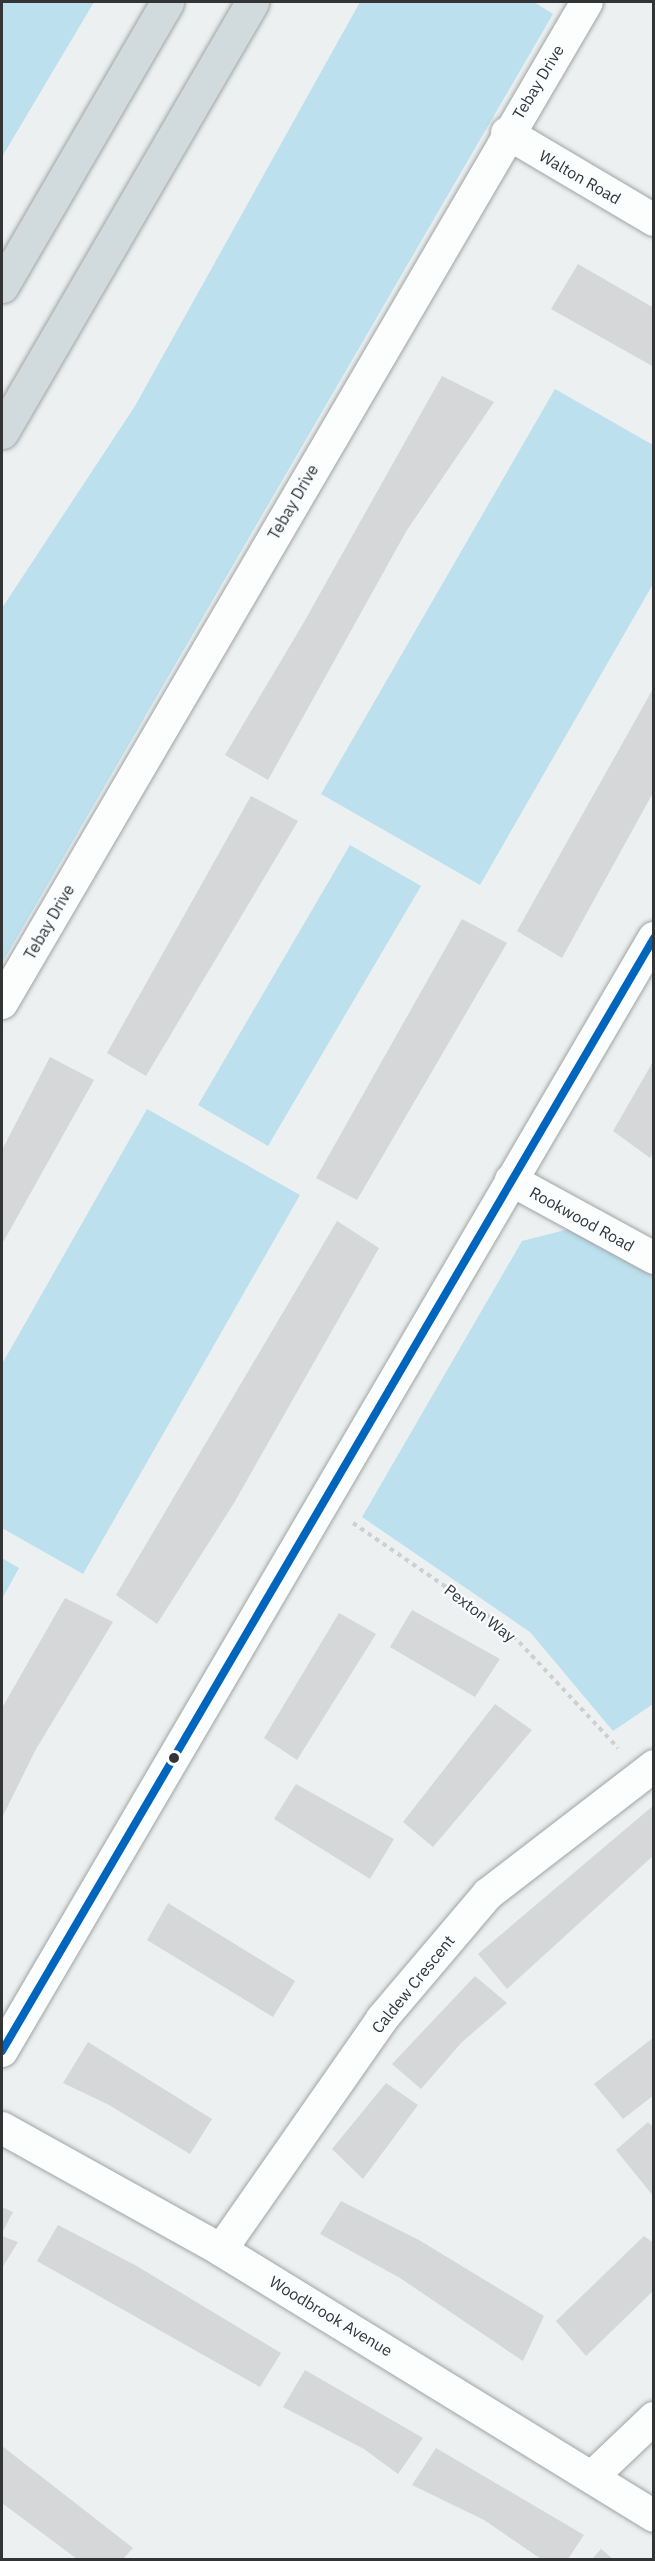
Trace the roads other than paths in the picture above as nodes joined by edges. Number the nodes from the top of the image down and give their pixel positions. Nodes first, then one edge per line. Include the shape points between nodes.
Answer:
1 (167, 2) edge
2 (252, 2) edge
3 (587, 2) edge
4 (507, 134) junction
5 (654, 220) edge
6 (2, 286) edge
7 (2, 432) edge
8 (654, 938) edge
9 (2, 1003) edge
10 (511, 1180) junction
11 (654, 1258) edge
12 (648, 1770) edge
13 (2, 2051) edge
14 (2, 2128) edge
15 (221, 2250) junction
16 (654, 2418) edge
17 (593, 2476) junction
18 (654, 2516) edge

1 - 6 highway
2 - 7 highway
3 - 4 street, Tebay Drive
4 - 5 street, Walton Road
4 - 9 street, Tebay Drive
8 - 10 street
10 - 11 street, Rookwood Road
10 - 13 street
12 - 15 street, Caldew Crescent via 488,1894 382,2019
14 - 15 street, Woodbrook Avenue
15 - 17 street, Woodbrook Avenue
16 - 17 street
17 - 18 street, Woodbrook Avenue

